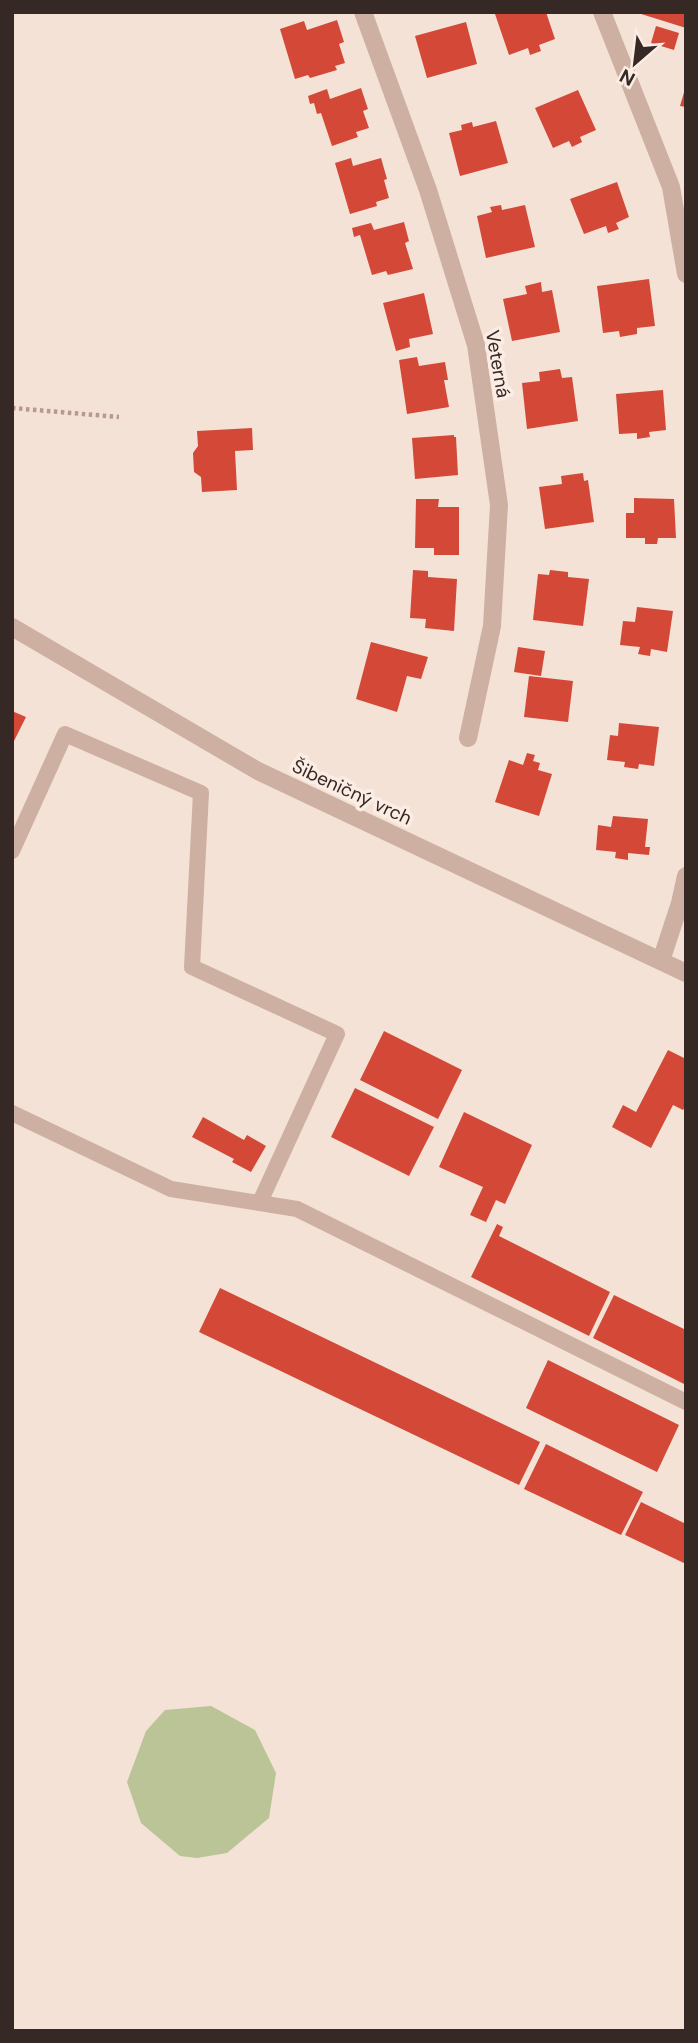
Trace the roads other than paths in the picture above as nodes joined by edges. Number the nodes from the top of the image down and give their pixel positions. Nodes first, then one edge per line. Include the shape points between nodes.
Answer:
1 (363, 12) edge
2 (602, 12) edge
3 (686, 274) edge
4 (12, 627) edge
5 (468, 738) dead end
6 (12, 851) edge
7 (686, 876) edge
8 (661, 961) junction
9 (686, 973) edge
10 (12, 1112) edge
11 (260, 1202) junction
12 (686, 1402) edge

1 - 5 street, Veterná via 428,190 476,345 499,505 492,626
2 - 3 street via 671,187
4 - 8 street, Šibeničný vrch via 258,771
6 - 11 lane via 65,733 201,793 192,967 337,1034
7 - 8 street
8 - 9 street, Šibeničný vrch
10 - 11 lane via 171,1189
11 - 12 lane via 297,1209

